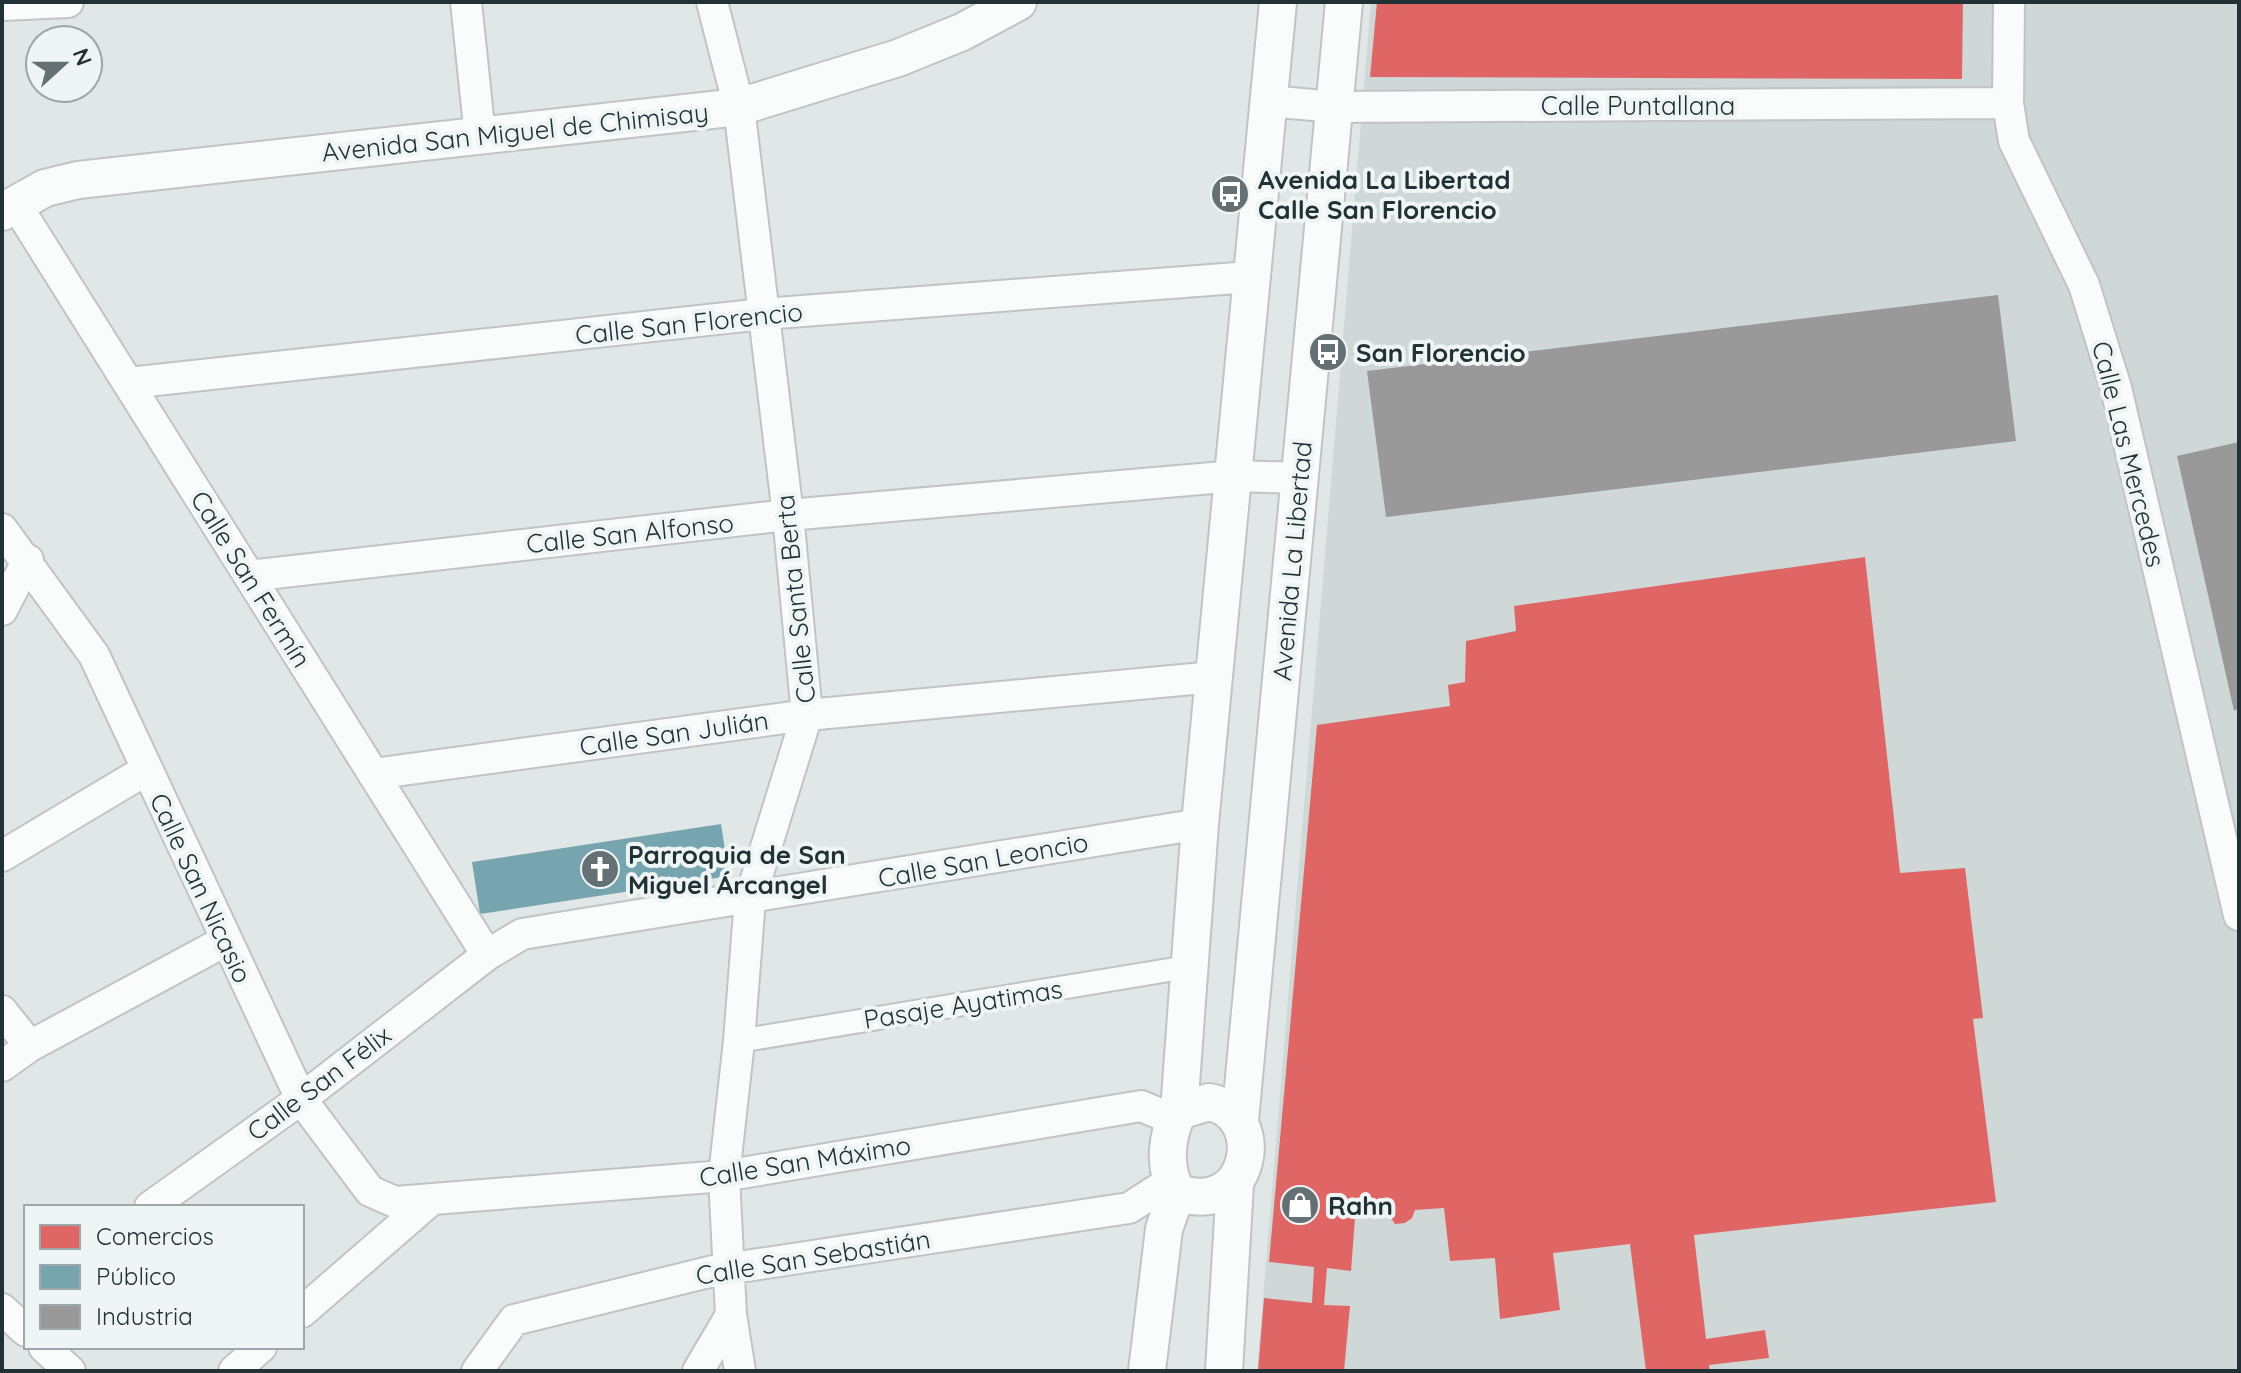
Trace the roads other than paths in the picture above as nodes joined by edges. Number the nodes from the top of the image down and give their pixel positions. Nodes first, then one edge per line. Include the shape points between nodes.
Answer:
1 (68, 2) edge
2 (466, 2) edge
3 (712, 2) edge
4 (1018, 2) edge
5 (1278, 2) edge
6 (1344, 2) edge
7 (2009, 2) edge
8 (2, 5) edge
9 (1268, 101) junction
10 (2008, 103) junction
11 (739, 107) junction
12 (1335, 107) junction
13 (480, 136) junction
14 (9, 207) edge
15 (1250, 277) junction
16 (763, 314) junction
17 (129, 383) junction
18 (1235, 476) junction
19 (1300, 478) junction
20 (788, 515) junction
21 (2, 529) edge
22 (28, 560) junction
23 (249, 576) junction
24 (2, 610) edge
25 (1214, 677) junction
26 (807, 715) junction
27 (146, 770) junction
28 (373, 774) junction
29 (1200, 824) junction
30 (2, 856) edge
31 (750, 899) junction
32 (2239, 915) edge
33 (225, 941) junction
34 (487, 955) junction
35 (1187, 967) junction
36 (2, 1011) edge
37 (739, 1041) junction
38 (30, 1046) junction
39 (2, 1066) edge
40 (301, 1099) junction
41 (1177, 1115) junction
42 (1240, 1120) junction
43 (724, 1176) junction
44 (1235, 1184) junction
45 (1174, 1187) junction
46 (431, 1200) junction
47 (153, 1205) edge
48 (727, 1269) junction
49 (304, 1310) edge
50 (731, 1315) junction
51 (46, 1349) edge
52 (259, 1349) edge
53 (703, 1370) edge
54 (70, 1371) edge
55 (234, 1371) edge
56 (477, 1371) edge
57 (740, 1371) edge
58 (1147, 1371) edge
59 (1224, 1371) edge

1 - 8 street
2 - 13 street
3 - 11 street, Calle Santa Berta
4 - 11 street, Avenida San Miguel de Chimisay via 898,58
5 - 9 street
6 - 12 street, Avenida La Libertad
7 - 10 street, Calle Las Mercedes
9 - 12 street, Calle Puntallana
9 - 15 street
10 - 12 street, Calle Puntallana
10 - 32 street, Calle Las Mercedes via 2014,141 2084,285 2116,388
11 - 13 street, Avenida San Miguel de Chimisay
11 - 16 street, Calle Santa Berta
12 - 19 street, Avenida La Libertad
13 - 14 street, Avenida San Miguel de Chimisay via 78,180 45,188
14 - 17 street, Calle San Fermín
15 - 16 street, Calle San Florencio
15 - 18 street
16 - 17 street, Calle San Florencio
16 - 20 street, Calle Santa Berta
17 - 23 street, Calle San Fermín
18 - 19 street, Calle San Alfonso
18 - 20 street, Calle San Alfonso
18 - 25 street
19 - 42 street, Avenida La Libertad
20 - 23 street, Calle San Alfonso
20 - 26 street, Calle Santa Berta
21 - 22 street, Calle San Nicasio
22 - 24 street
22 - 27 street, Calle San Nicasio via 94,655
23 - 28 street, Calle San Fermín
25 - 26 street, Calle San Julián
25 - 29 street
26 - 28 street, Calle San Julián
26 - 31 street, Calle Santa Berta
27 - 30 street
27 - 33 street, Calle San Nicasio
28 - 34 street, Calle San Fermín
29 - 31 street, Calle San Leoncio
29 - 35 street
31 - 34 street, Calle San Leoncio via 522,934
31 - 37 street, Calle Santa Berta
33 - 38 street
33 - 40 street, Calle San Nicasio
34 - 40 street, Calle San Félix
35 - 37 street, Pasaje Ayatimas
35 - 41 street
36 - 38 street
37 - 43 street, Calle Santa Berta
38 - 39 street
40 - 46 street, Calle San Nicasio via 370,1191 395,1202
40 - 47 street, Calle San Félix
41 - 42 street via 1209,1102
41 - 43 street, Calle San Máximo via 1141,1106
41 - 45 street via 1169,1135
42 - 44 street via 1245,1151
43 - 46 street, Calle San Máximo
43 - 48 street, Calle Santa Berta
44 - 45 street via 1205,1199
44 - 59 street
45 - 48 street, Calle San Sebastián via 1129,1208
45 - 58 street
46 - 49 street
48 - 50 street, Calle Santa Berta
48 - 56 street, Calle San Sebastián via 514,1320
50 - 53 street
50 - 57 street, Calle Santa Berta
51 - 54 street
52 - 55 street

